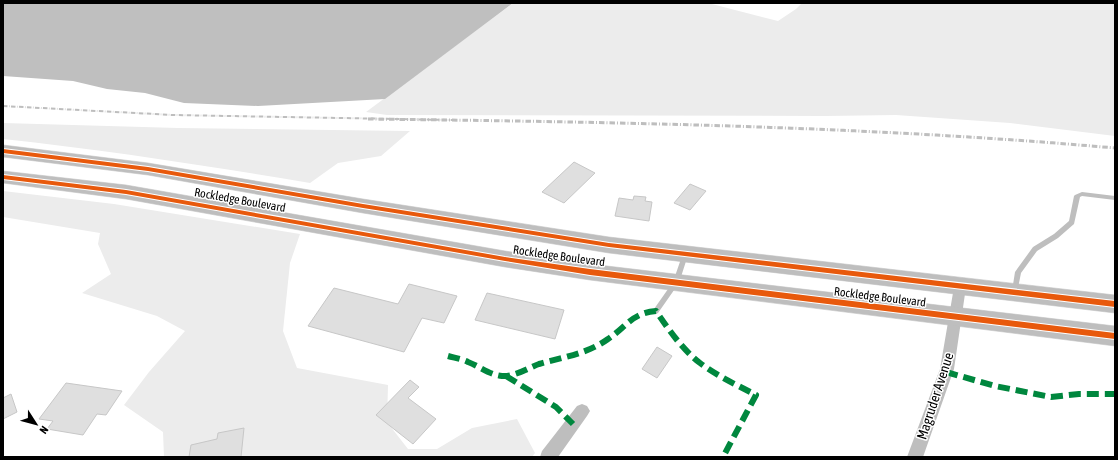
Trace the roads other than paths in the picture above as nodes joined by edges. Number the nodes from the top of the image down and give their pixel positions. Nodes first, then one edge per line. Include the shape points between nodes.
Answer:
1 (3, 151) edge
2 (77, 160) junction
3 (3, 177) edge
4 (53, 182) junction
5 (1115, 198) edge
6 (363, 206) junction
7 (347, 230) junction
8 (685, 255) junction
9 (676, 283) junction
10 (960, 286) junction
11 (1014, 293) junction
12 (1115, 304) edge
13 (656, 311) dead end
14 (956, 317) junction
15 (1115, 336) edge
16 (582, 411) dead end
17 (548, 457) edge
18 (916, 457) edge

1 - 2 main road, Rockledge Boulevard
2 - 4 main road
2 - 6 main road, Rockledge Boulevard via 218,180
3 - 4 main road, Rockledge Boulevard
4 - 7 main road, Rockledge Boulevard
5 - 11 lane via 1082,194 1077,196 1072,222 1035,249 1018,272
6 - 7 main road
6 - 8 main road, Rockledge Boulevard
7 - 9 main road, Rockledge Boulevard via 505,259
8 - 9 lane
8 - 10 main road, Rockledge Boulevard
9 - 13 lane
9 - 14 main road, Rockledge Boulevard
10 - 11 main road, Rockledge Boulevard
10 - 14 street, Magruder Avenue
11 - 12 main road, Rockledge Boulevard
14 - 15 main road, Rockledge Boulevard
14 - 18 street, Magruder Avenue via 947,369
16 - 17 street

